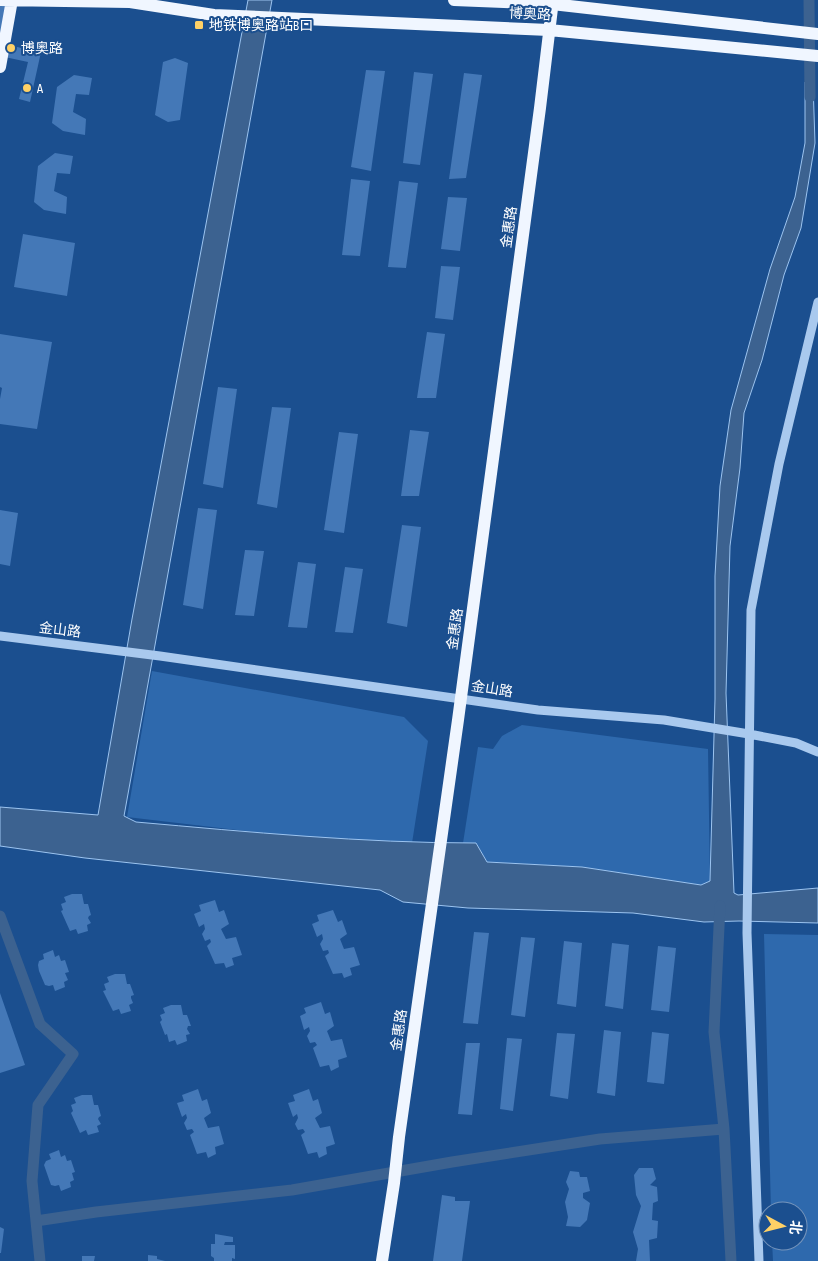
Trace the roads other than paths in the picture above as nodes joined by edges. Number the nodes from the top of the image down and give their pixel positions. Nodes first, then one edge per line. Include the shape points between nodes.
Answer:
1 (0, 0) edge
2 (12, 0) edge
3 (454, 0) edge
4 (553, 2) edge
5 (549, 30) junction
6 (818, 34) edge
7 (818, 56) edge
8 (0, 67) edge
9 (818, 302) edge
10 (0, 636) edge
11 (461, 698) junction
12 (746, 733) junction
13 (818, 752) edge
14 (382, 1261) edge
15 (759, 1261) edge

1 - 2 main road, 博奥路
2 - 5 main road, 博奥路 via 130,2 214,15
2 - 8 main road
3 - 4 main road, 博奥路
4 - 5 main road, 金惠路
4 - 6 main road, 博奥路
5 - 7 main road, 博奥路
5 - 11 main road, 金惠路
9 - 12 street via 779,464 751,610
10 - 11 street, 金山路
11 - 12 street, 金山路 via 538,710 664,720
11 - 14 main road, 金惠路
12 - 13 street, 金山路 via 796,743
12 - 15 street via 747,933

